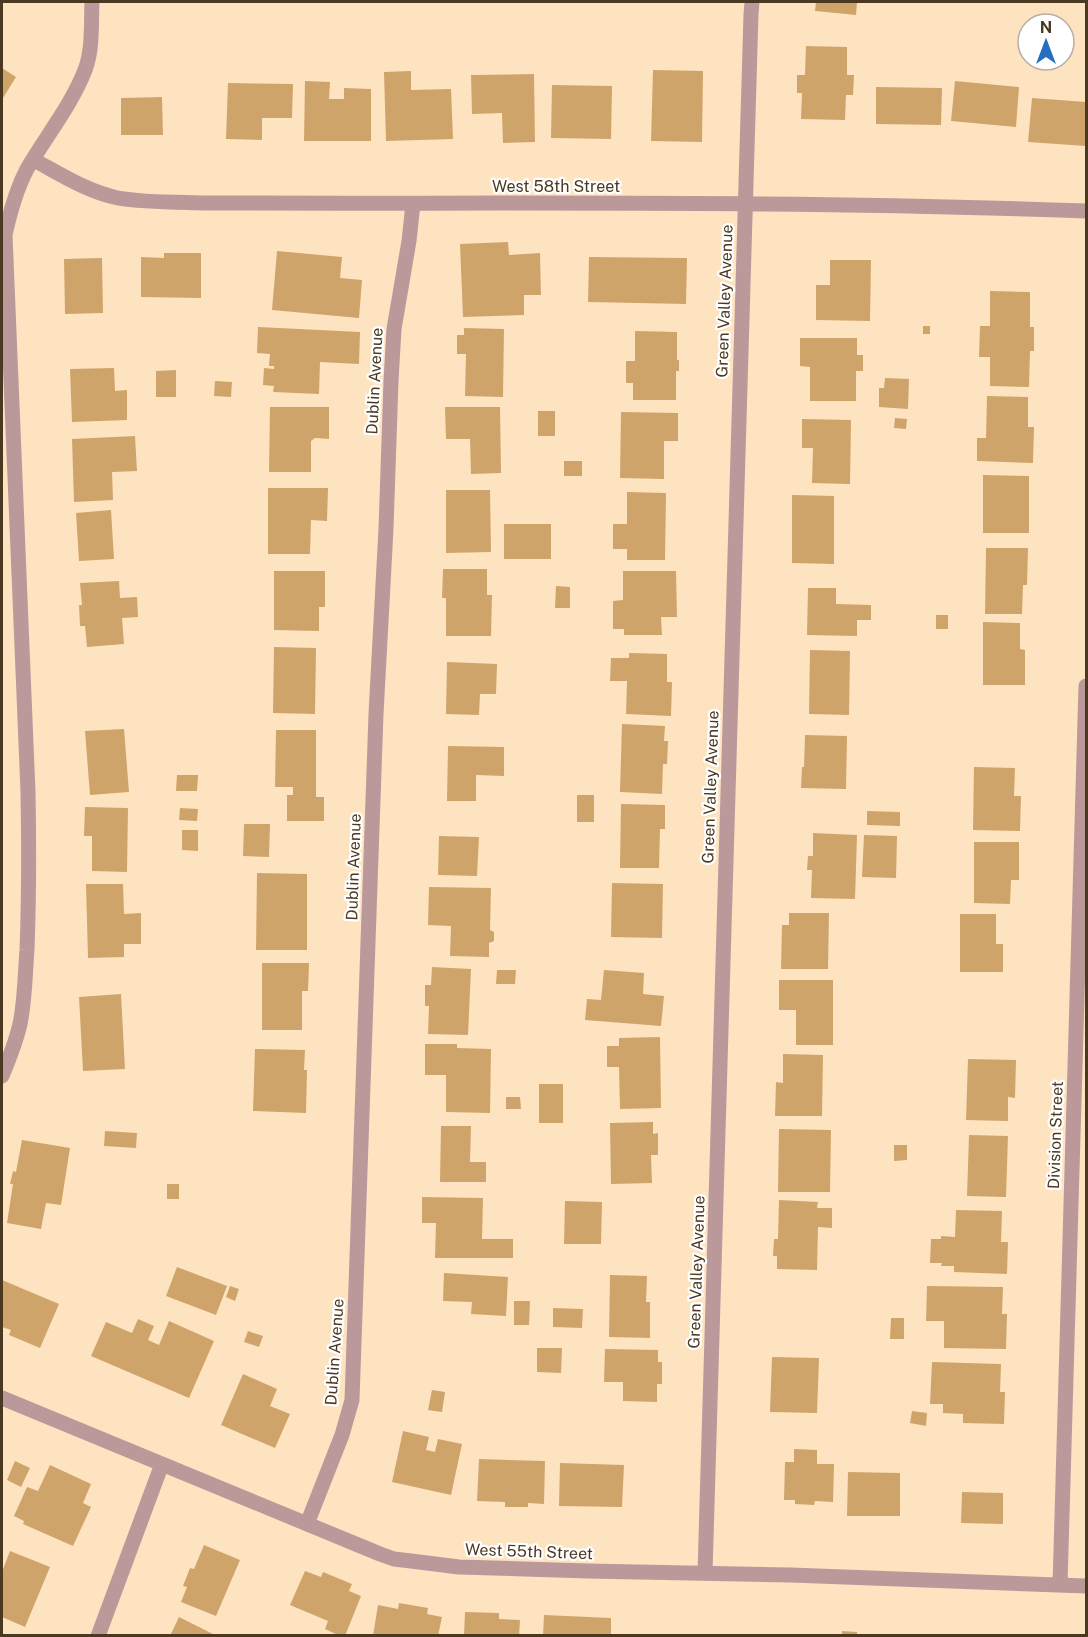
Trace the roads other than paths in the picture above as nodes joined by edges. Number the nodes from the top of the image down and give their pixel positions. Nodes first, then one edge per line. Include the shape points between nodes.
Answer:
1 (92, 2) edge
2 (752, 2) edge
3 (34, 160) junction
4 (413, 204) junction
5 (745, 204) junction
6 (1086, 211) edge
7 (1086, 686) edge
8 (2, 1076) edge
9 (2, 1398) edge
10 (162, 1464) junction
11 (307, 1524) junction
12 (705, 1573) junction
13 (1060, 1585) junction
14 (1086, 1586) edge
15 (98, 1635) edge

1 - 3 street via 85,70
2 - 5 street, Green Valley Avenue
3 - 4 street, West 58th Street via 70,180 130,200
3 - 8 street via 12,205 5,235 29,853 24,996 20,1024
4 - 5 street, West 58th Street
4 - 11 street, Dublin Avenue via 394,329 391,381 352,1400
5 - 6 street, West 58th Street
5 - 12 street, Green Valley Avenue
7 - 13 street, Division Street
9 - 10 street, West 55th Street
10 - 11 street, West 55th Street
10 - 15 street
11 - 12 street, West 55th Street via 394,1559 459,1567
12 - 13 street, West 55th Street
13 - 14 street, West 55th Street

